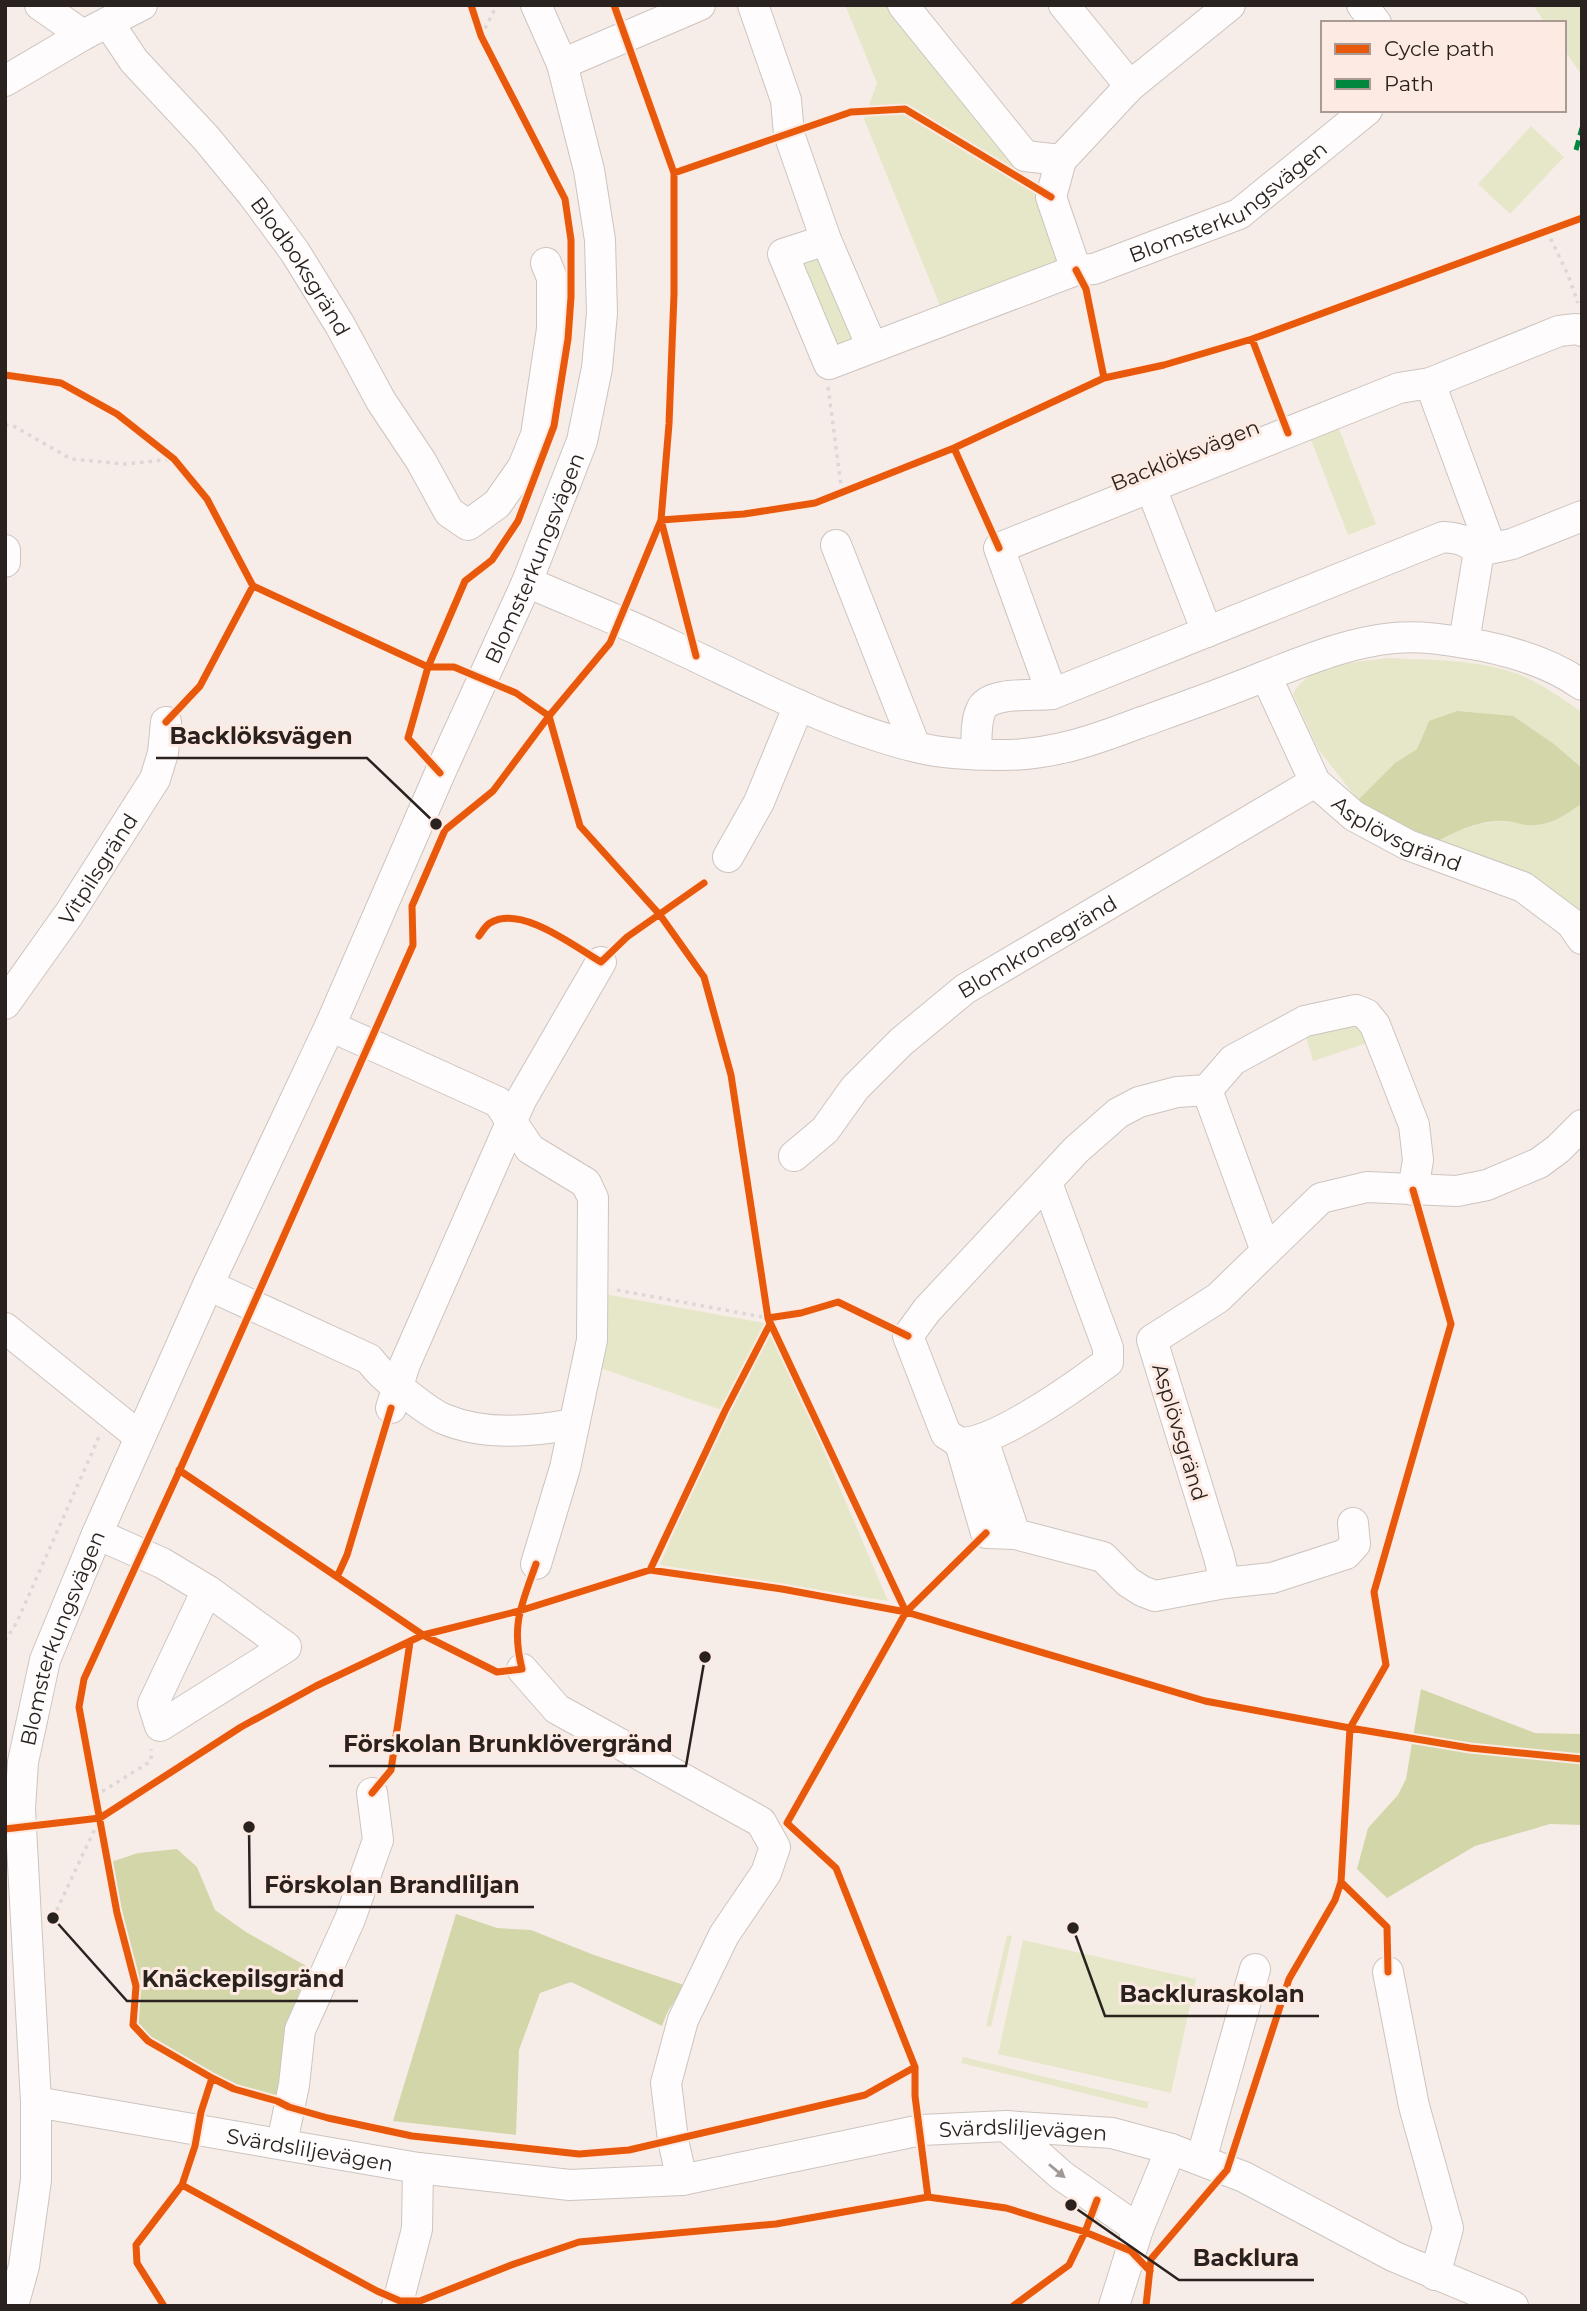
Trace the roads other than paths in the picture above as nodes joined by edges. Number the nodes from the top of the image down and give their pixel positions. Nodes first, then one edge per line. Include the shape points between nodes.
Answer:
1 (40, 5) edge
2 (142, 5) edge
3 (536, 5) edge
4 (700, 5) edge
5 (753, 5) edge
6 (903, 5) edge
7 (1064, 5) edge
8 (1230, 5) edge
9 (1362, 5) edge
10 (1374, 21) edge
11 (96, 29) junction
12 (562, 64) junction
13 (5, 81) edge
14 (1130, 86) junction
15 (1365, 112) edge
16 (1061, 160) junction
17 (826, 240) junction
18 (546, 263) dead end
19 (1076, 270) junction
20 (1582, 331) edge
21 (872, 347) junction
22 (1430, 383) junction
23 (1151, 488) junction
24 (1582, 516) edge
25 (836, 545) dead end
26 (5, 550) edge
27 (1485, 550) junction
28 (5, 562) edge
29 (527, 582) junction
30 (1207, 632) junction
31 (1464, 642) junction
32 (1266, 676) junction
33 (1582, 685) edge
34 (1041, 695) junction
35 (799, 705) junction
36 (166, 722) dead end
37 (915, 746) junction
38 (976, 754) junction
39 (1315, 782) junction
40 (728, 857) dead end
41 (1582, 939) edge
42 (601, 962) dead end
43 (5, 1004) edge
44 (330, 1026) junction
45 (1208, 1090) junction
46 (511, 1122) junction
47 (1582, 1125) edge
48 (793, 1156) dead end
49 (1047, 1183) junction
50 (1413, 1190) junction
51 (1266, 1251) junction
52 (208, 1285) junction
53 (5, 1328) edge
54 (391, 1391) junction
55 (573, 1424) junction
56 (140, 1437) junction
57 (971, 1442) junction
58 (1353, 1523) dead end
59 (97, 1534) junction
60 (536, 1564) dead end
61 (1225, 1583) junction
62 (207, 1590) junction
63 (522, 1669) dead end
64 (372, 1793) dead end
65 (1255, 1969) dead end
66 (1388, 1972) dead end
67 (36, 2102) junction
68 (1006, 2126) junction
69 (282, 2143) junction
70 (1171, 2149) junction
71 (1200, 2160) junction
72 (418, 2168) junction
73 (682, 2180) junction
74 (1138, 2229) junction
75 (15, 2264) edge
76 (1435, 2274) junction
77 (13, 2306) edge
78 (397, 2306) edge
79 (1114, 2306) edge
80 (1513, 2306) edge

1 - 11 street
2 - 11 street
3 - 12 street, Blomsterkungsvägen
4 - 12 street
5 - 17 street via 786,100 789,134
6 - 16 street via 1025,156
7 - 14 street
8 - 14 street
9 - 10 street
11 - 13 street
11 - 18 street, Blodboksgränd via 134,61 253,195 295,252 449,512 468,526 497,504 523,467 536,435 552,329 552,278
12 - 29 street, Blomsterkungsvägen via 589,170 600,240 603,313 582,442
14 - 16 street
15 - 19 street, Blomsterkungsvägen via 1238,214 1094,269
16 - 19 street via 1051,197
17 - 21 street
17 - 21 street, Blomsterkungsvägen via 783,254 829,363
19 - 21 street, Blomsterkungsvägen
20 - 22 street, Backlöksvägen via 1559,331
22 - 23 street, Backlöksvägen via 1399,388
22 - 27 street
23 - 30 street, Backlöksvägen
23 - 34 street, Backlöksvägen via 999,548
24 - 27 street
25 - 37 street
26 - 28 street
27 - 30 street via 1443,537
27 - 31 street
29 - 35 street
29 - 44 street, Blomsterkungsvägen
30 - 34 street
31 - 32 street via 1431,638 1371,642 1304,660
31 - 33 street via 1520,656
32 - 38 street via 1061,750 1034,755
32 - 39 street, Asplövsgränd
34 - 38 street via 1002,696 982,706
35 - 37 street
35 - 40 street via 759,802
36 - 43 street, Vitpilsgränd via 155,779
37 - 38 street
39 - 41 street, Asplövsgränd via 1354,816 1408,845 1524,887 1571,923
39 - 48 street, Blomkronegränd via 965,989 901,1042 855,1088 825,1130
42 - 46 street
44 - 46 street via 498,1102
44 - 52 street, Blomsterkungsvägen
45 - 49 street via 1164,1095 1118,1113
45 - 50 street via 1233,1060 1305,1021 1356,1010 1366,1014 1375,1025 1414,1125 1418,1160
45 - 51 street
46 - 54 street
46 - 55 street via 530,1149 586,1183 593,1198 592,1340
47 - 50 street, Asplövsgränd via 1539,1163 1508,1178 1457,1191
49 - 57 street via 908,1336 946,1434
49 - 57 street via 1108,1348 1108,1362 1075,1387
50 - 51 street, Asplövsgränd via 1367,1187 1321,1198
51 - 61 street, Asplövsgränd via 1217,1298 1152,1340
52 - 54 street via 369,1359
52 - 56 street, Blomsterkungsvägen
53 - 56 street
54 - 55 street via 445,1419 481,1429
55 - 60 street via 565,1468
56 - 59 street, Blomsterkungsvägen
57 - 61 street via 986,1533 1015,1534 1090,1552 1128,1582 1155,1596
58 - 61 street via 1355,1544 1346,1554 1272,1578
59 - 62 street via 162,1563
59 - 67 street, Blomsterkungsvägen via 46,1660 23,1762 21,1850
62 - 62 street via 153,1704 160,1726 286,1647
63 - 73 street via 557,1709 761,1822 775,1847 766,1873 724,1935 683,2020 666,2084
64 - 69 street via 378,1840 350,1919 300,2030
65 - 71 street
66 - 76 street via 1414,2106 1448,2228
67 - 69 street, Svärdsliljevägen
67 - 75 street, Blomsterkungsvägen via 36,2180
68 - 70 street, Svärdsliljevägen via 1112,2133
68 - 73 street, Svärdsliljevägen via 921,2130
68 -> 74 street via 1061,2175
69 - 72 street, Svärdsliljevägen
70 - 71 street, Svärdsliljevägen
70 - 74 street
71 - 76 street, Svärdsliljevägen via 1244,2177
72 - 73 street, Svärdsliljevägen via 570,2185
72 - 78 street, Svärdsliljevägen via 417,2229
74 - 79 street
75 - 77 street, Blomsterkungsvägen
76 - 80 street, Svärdsliljevägen

